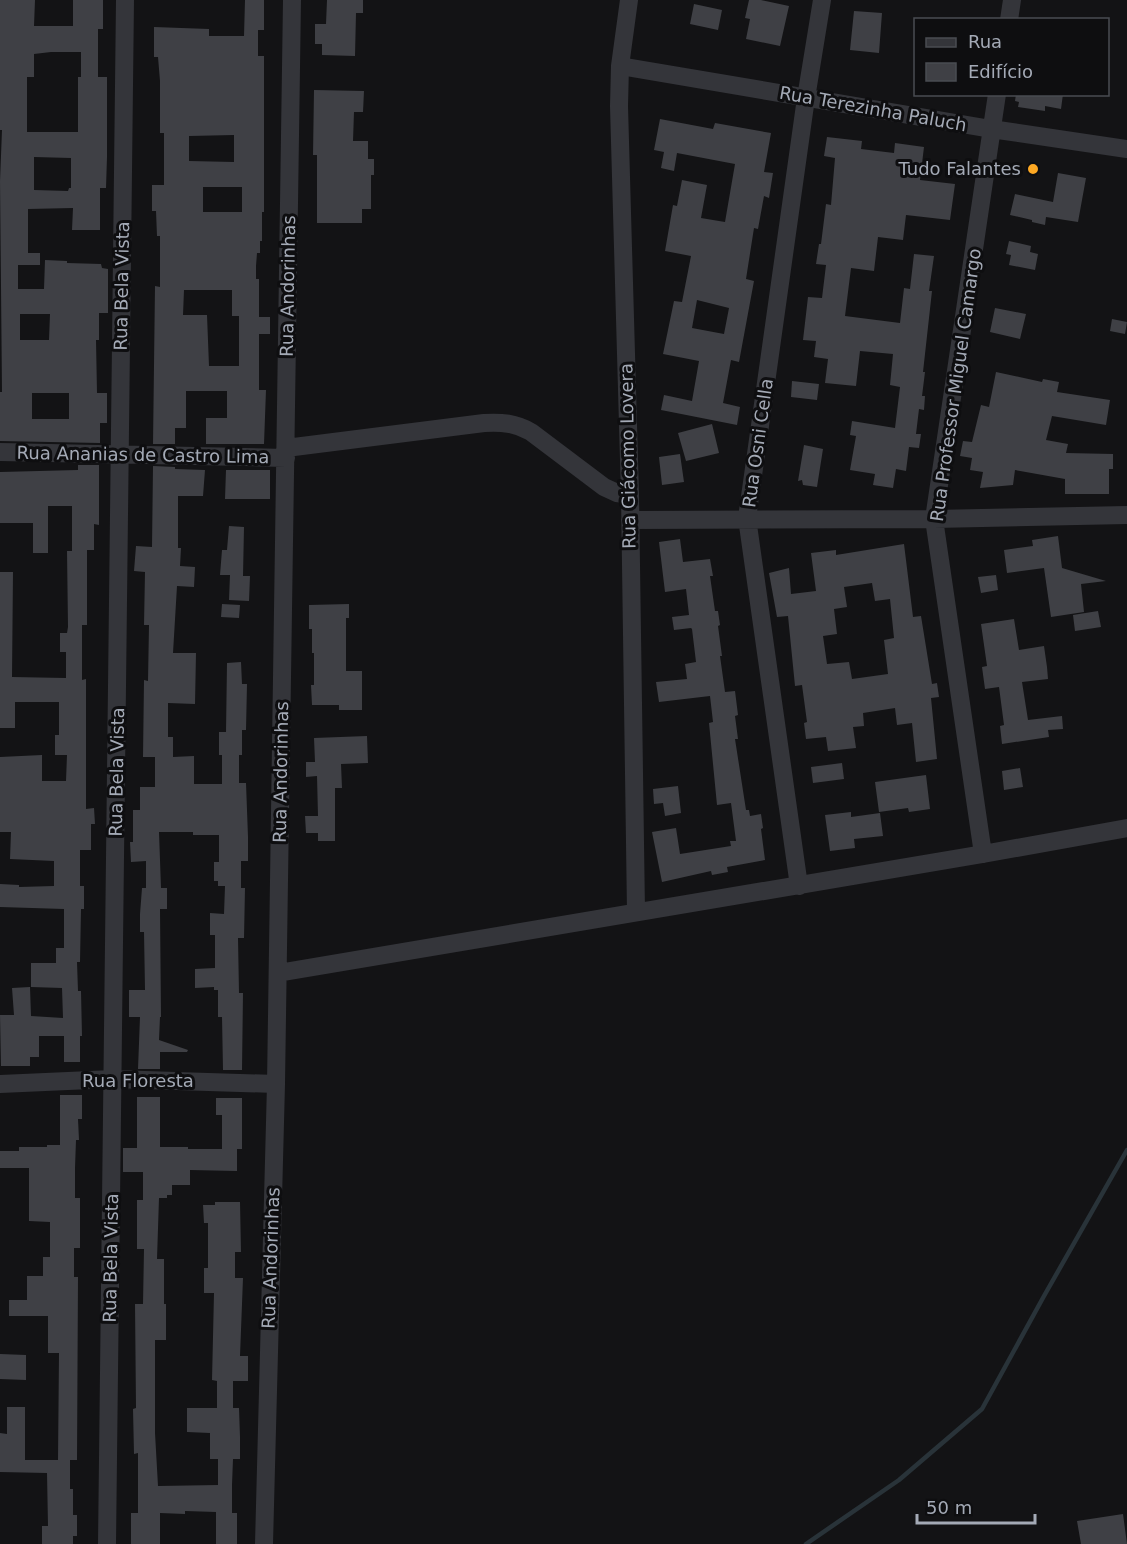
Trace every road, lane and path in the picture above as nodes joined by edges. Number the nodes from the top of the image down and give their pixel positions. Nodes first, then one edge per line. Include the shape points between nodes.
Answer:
1 (125, 0) edge
2 (292, 0) edge
3 (629, 0) edge
4 (822, 0) edge
5 (1012, 0) edge
6 (1009, 18) edge
7 (620, 66) junction
8 (997, 96) edge
9 (806, 98) junction
10 (991, 129) junction
11 (1127, 149) edge
12 (0, 452) edge
13 (286, 453) junction
14 (121, 454) junction
15 (630, 495) junction
16 (1127, 515) edge
17 (747, 518) junction
18 (934, 519) junction
19 (630, 520) junction
20 (1127, 828) edge
21 (983, 854) junction
22 (799, 886) junction
23 (636, 912) junction
24 (278, 973) junction
25 (113, 1079) junction
26 (0, 1084) edge
27 (276, 1084) junction
28 (107, 1544) edge
29 (264, 1544) edge

1 - 14 street, Rua Bela Vista
2 - 13 street, Rua Andorinhas
3 - 7 street, Rua Giácomo Lovera
4 - 9 street, Rua Osni Cella
5 - 6 street
7 - 9 street, Rua Terezinha Paluch
7 - 15 street, Rua Giácomo Lovera
8 - 10 street, Rua Professor Miguel Camargo
9 - 10 street, Rua Terezinha Paluch
9 - 17 street, Rua Osni Cella
10 - 11 street, Rua Terezinha Paluch
10 - 18 street, Rua Professor Miguel Camargo
12 - 14 street, Rua Ananias de Castro Lima
13 - 14 street, Rua Ananias de Castro Lima
13 - 15 street, Rua Ananias de Castro Lima via 484,423 509,423 531,432 604,487
13 - 24 street, Rua Andorinhas
14 - 25 street, Rua Bela Vista
15 - 19 street, Rua Giácomo Lovera
16 - 18 street
17 - 18 street
17 - 19 street
17 - 22 street, Rua Osni Cella
18 - 21 street, Rua Professor Miguel Camargo
19 - 23 street, Rua Giácomo Lovera
20 - 21 street
21 - 22 street
22 - 23 street
23 - 24 street
24 - 27 street, Rua Andorinhas
25 - 26 street, Rua Floresta
25 - 27 street, Rua Floresta
25 - 28 street, Rua Bela Vista
27 - 29 street, Rua Andorinhas

